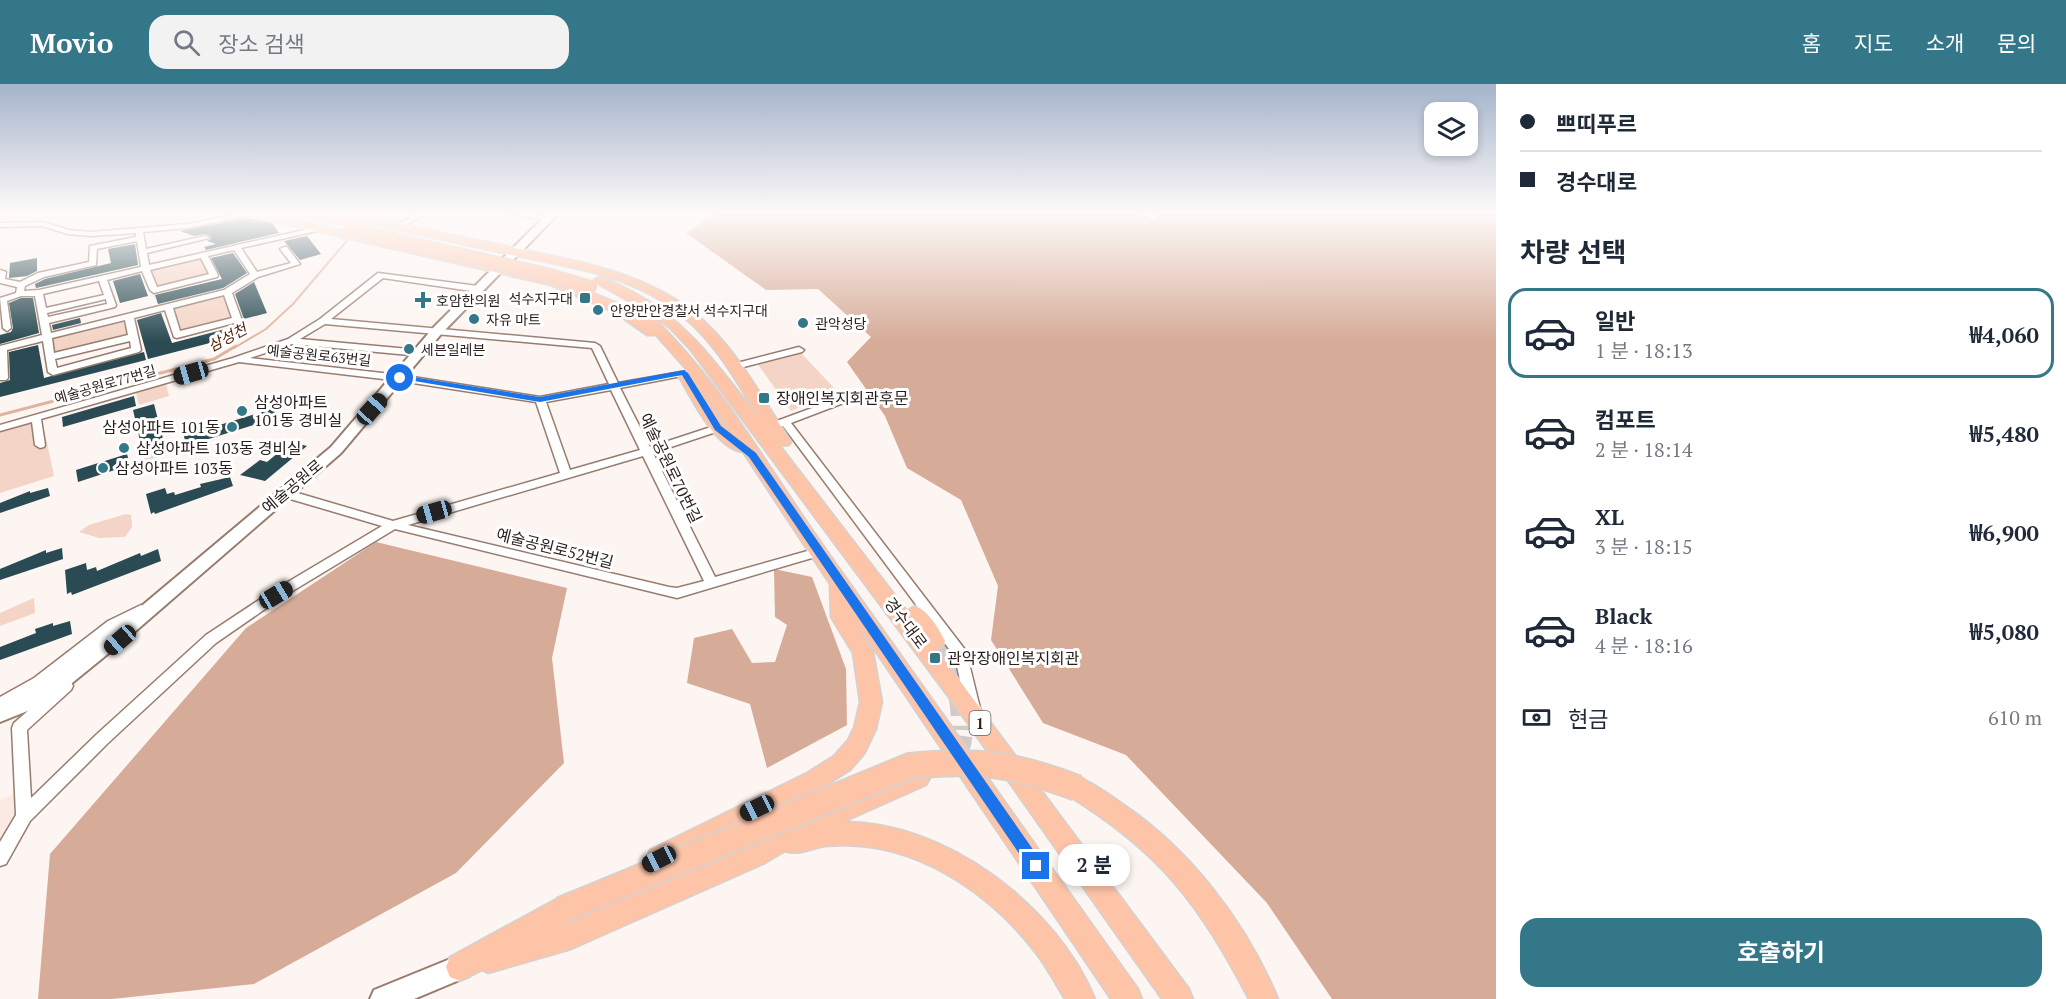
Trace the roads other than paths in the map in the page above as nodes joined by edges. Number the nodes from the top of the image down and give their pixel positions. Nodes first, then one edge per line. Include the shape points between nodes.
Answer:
1 (93, 257) edge
2 (143, 257) edge
3 (192, 257) edge
4 (204, 257) edge
5 (242, 257) edge
6 (290, 257) edge
7 (439, 257) edge
8 (482, 257) edge
9 (510, 257) edge
10 (546, 257) edge
11 (145, 268) junction
12 (497, 270) junction
13 (2, 272) dead end
14 (255, 276) junction
15 (102, 278) junction
16 (595, 284) junction
17 (478, 289) junction
18 (20, 290) junction
19 (226, 292) junction
20 (39, 293) junction
21 (168, 307) junction
22 (43, 316) junction
23 (129, 316) junction
24 (238, 319) junction
25 (323, 321) junction
26 (7, 328) dead end
27 (438, 331) junction
28 (243, 334) dead end
29 (47, 337) junction
30 (134, 337) junction
31 (291, 341) junction
32 (800, 350) dead end
33 (420, 353) junction
34 (50, 357) junction
35 (236, 360) junction
36 (736, 366) junction
37 (684, 373) junction
38 (3, 378) dead end
39 (400, 378) junction
40 (615, 386) junction
41 (540, 400) junction
42 (842, 400) dead end
43 (36, 417) junction
44 (0, 428) edge
45 (718, 428) junction
46 (776, 432) junction
47 (40, 445) dead end
48 (645, 452) junction
49 (753, 455) junction
50 (566, 474) junction
51 (284, 493) junction
52 (393, 525) junction
53 (818, 552) junction
54 (838, 582) junction
55 (711, 583) junction
56 (158, 601) junction
57 (935, 641) tunnel mouth
58 (0, 704) edge
59 (0, 713) edge
60 (975, 715) junction
61 (918, 778) dead end
62 (24, 816) junction
63 (754, 855) junction
64 (0, 858) edge
65 (561, 910) junction
66 (460, 967) junction
67 (383, 999) edge
68 (1081, 999) edge
69 (1128, 999) edge
70 (1179, 999) edge
71 (1264, 999) edge

1 - 18 street via 93,263 41,275
2 - 11 street
3 - 11 street
4 - 11 street via 214,275 154,290
5 - 14 street
6 - 14 street via 296,264
7 - 12 main road
8 - 16 main road, 1, bridge
9 - 12 street, 예술공원로
10 - 36 main road via 595,268 652,290 705,329
11 - 15 street
12 - 17 street, 예술공원로
12 - 37 main road via 555,282 619,309 660,339
13 - 18 street via 2,281
14 - 19 street
15 - 20 street
15 - 22 street via 112,305
16 - 46 main road, 경수대로 / 1 via 643,303 685,334
16 - 49 main road, 경수대로 / 1 via 668,337 697,371
17 - 25 street, 예술공원로77번길 via 381,275
17 - 27 street, 예술공원로
18 - 20 street
18 - 26 street via 3,300
19 - 21 street
19 - 24 street
20 - 22 street
21 - 23 street
21 - 24 street via 177,335
22 - 29 street
23 - 29 street
23 - 30 street
24 - 28 street
25 - 27 street
25 - 31 street, 예술공원로77번길
27 - 33 street, 예술공원로
27 - 40 street, 예술공원로70번길 via 595,346
29 - 34 street
29 - 38 street via 2,348
30 - 34 street
30 - 34 street via 136,350 53,372
31 - 33 street
31 - 35 street, 예술공원로77번길
32 - 36 street
33 - 39 street, 예술공원로
35 - 39 street, 예술공원로63번길
35 - 43 street, 예술공원로77번길
36 - 46 main road
37 - 40 street, 예술공원로63번길
37 - 45 main road
39 - 41 street, 예술공원로63번길
39 - 51 street, 예술공원로 via 336,450
40 - 41 street, 예술공원로63번길
40 - 48 street, 예술공원로70번길
41 - 50 street
42 - 46 street
43 - 44 street, 예술공원로77번길
43 - 47 street
45 - 48 street
45 - 49 main road
46 - 57 main road
46 - 60 main road, 경수대로 / 1
46 - 60 street via 961,655
48 - 50 street
48 - 55 street, 예술공원로70번길
49 - 53 main road, 경수대로 / 1
50 - 52 street
51 - 52 street, 예술공원로52번길
51 - 56 street, 예술공원로
52 - 55 street, 예술공원로52번길 via 669,592
52 - 62 street via 211,639
53 - 54 main road, 경수대로 / 1
53 - 55 street, 예술공원로52번길
54 - 65 main road, bridge via 841,617 863,652 871,702 856,747 842,763 816,780
54 - 69 main road, 경수대로 / 1
56 - 58 street via 113,626 39,682
56 - 59 street, 예술공원로 via 54,686
56 - 62 street via 138,624 19,728
60 - 70 main road, 경수대로 / 1
61 - 63 main road via 804,828
62 - 64 street
63 - 66 main road via 571,936
63 - 68 main road via 806,837 844,833 874,835 942,857 1006,902 1039,936
65 - 66 main road
65 - 71 main road, bridge via 910,766 958,760 1003,763 1077,788 1150,838 1185,874
66 - 67 street

